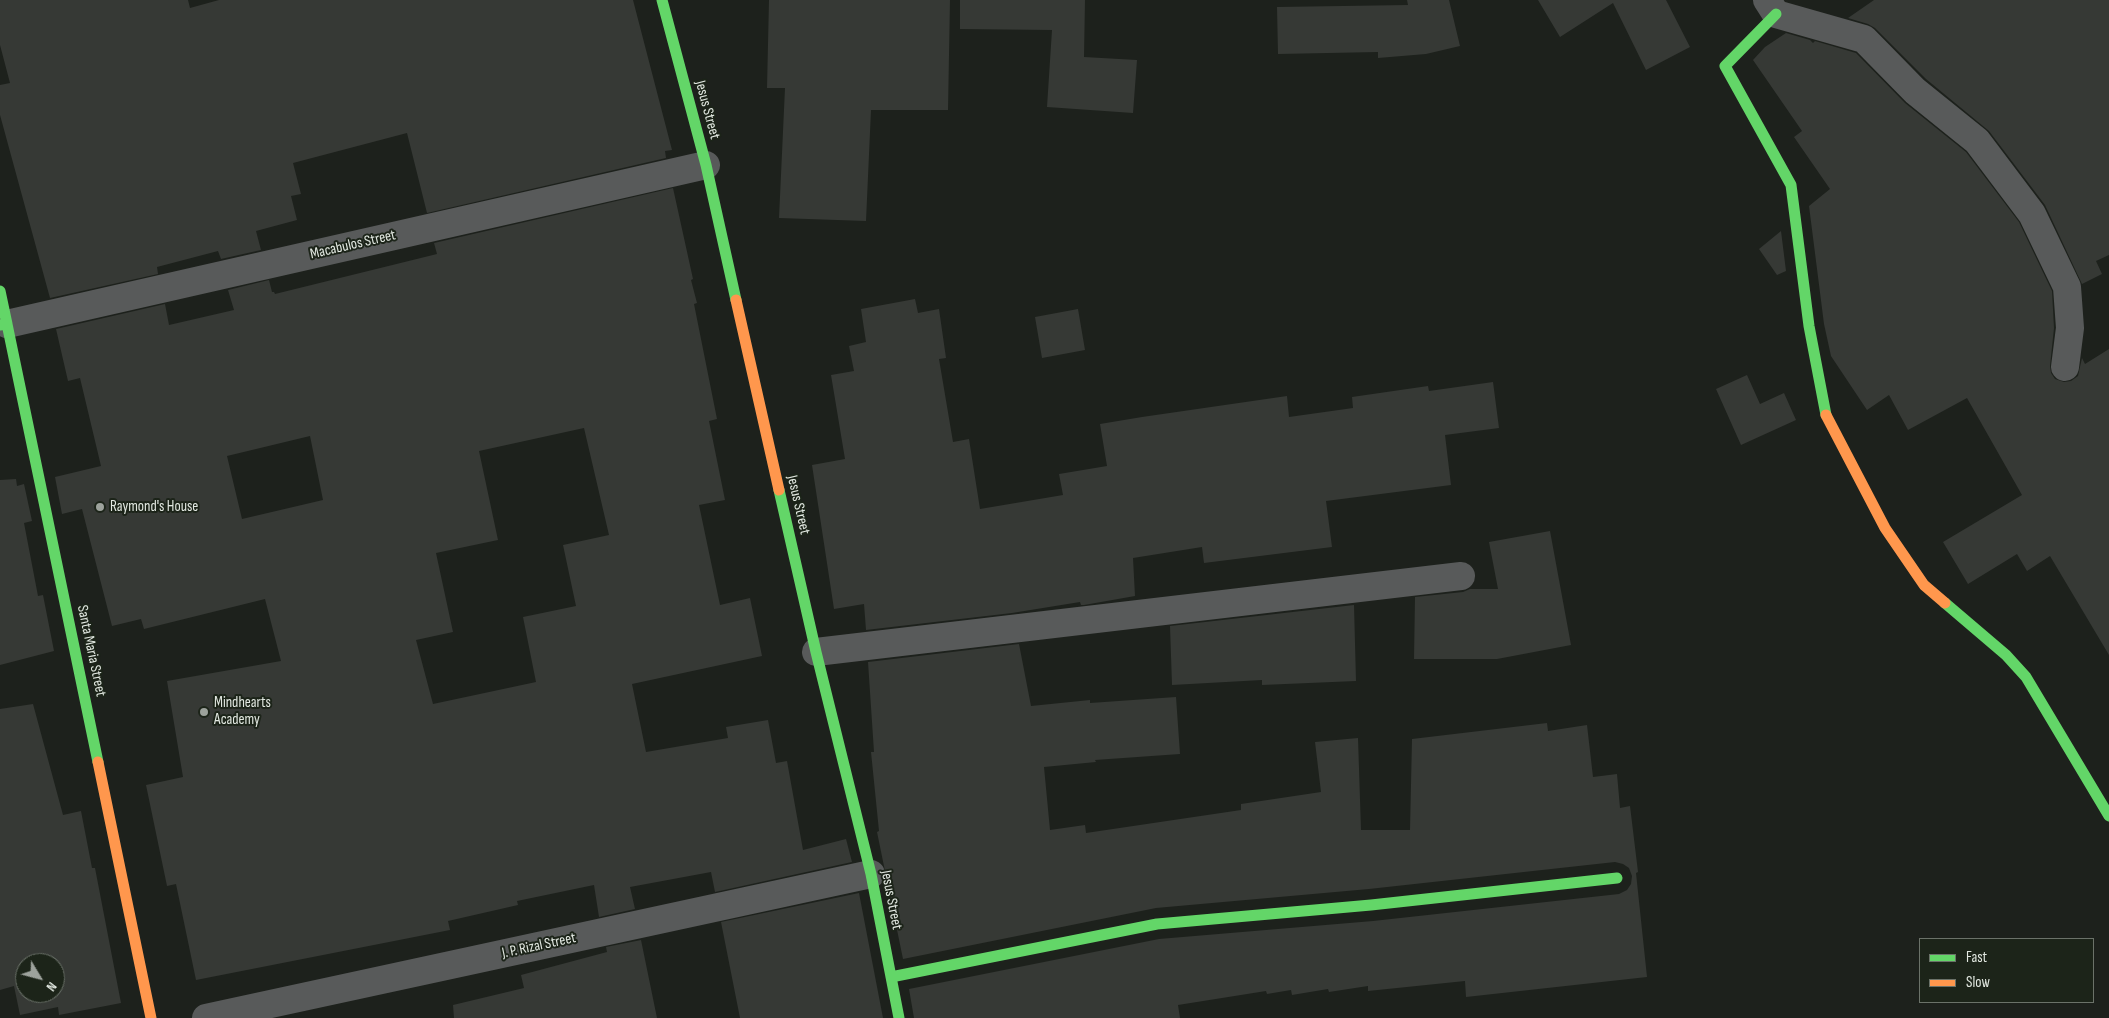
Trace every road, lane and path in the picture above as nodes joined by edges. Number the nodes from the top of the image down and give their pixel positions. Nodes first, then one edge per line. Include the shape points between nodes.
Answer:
1 (662, 0) edge
2 (1772, 7) edge
3 (706, 165) junction
4 (0, 291) edge
5 (4, 324) edge
6 (2065, 367) dead end
7 (1461, 576) dead end
8 (816, 652) junction
9 (2109, 816) edge
10 (871, 874) junction
11 (1617, 878) dead end
12 (891, 976) junction
13 (151, 1018) edge
14 (206, 1018) edge
15 (899, 1018) edge

1 - 3 street, Jesus Street
2 - 6 street via 1864,39 1915,91 1977,141 2032,214 2067,287 2070,328
2 - 9 street via 1724,66 1791,185 1809,326 1826,415 1885,528 1924,585 2006,655 2026,677
3 - 5 street, Macabulos Street
3 - 8 street, Jesus Street
4 - 5 street, Santa Maria Street
5 - 13 street, Santa Maria Street
7 - 8 street
8 - 10 street, Jesus Street
10 - 12 street, Jesus Street
10 - 14 street, J. P. Rizal Street
11 - 12 street via 1157,924
12 - 15 street, Jesus Street

